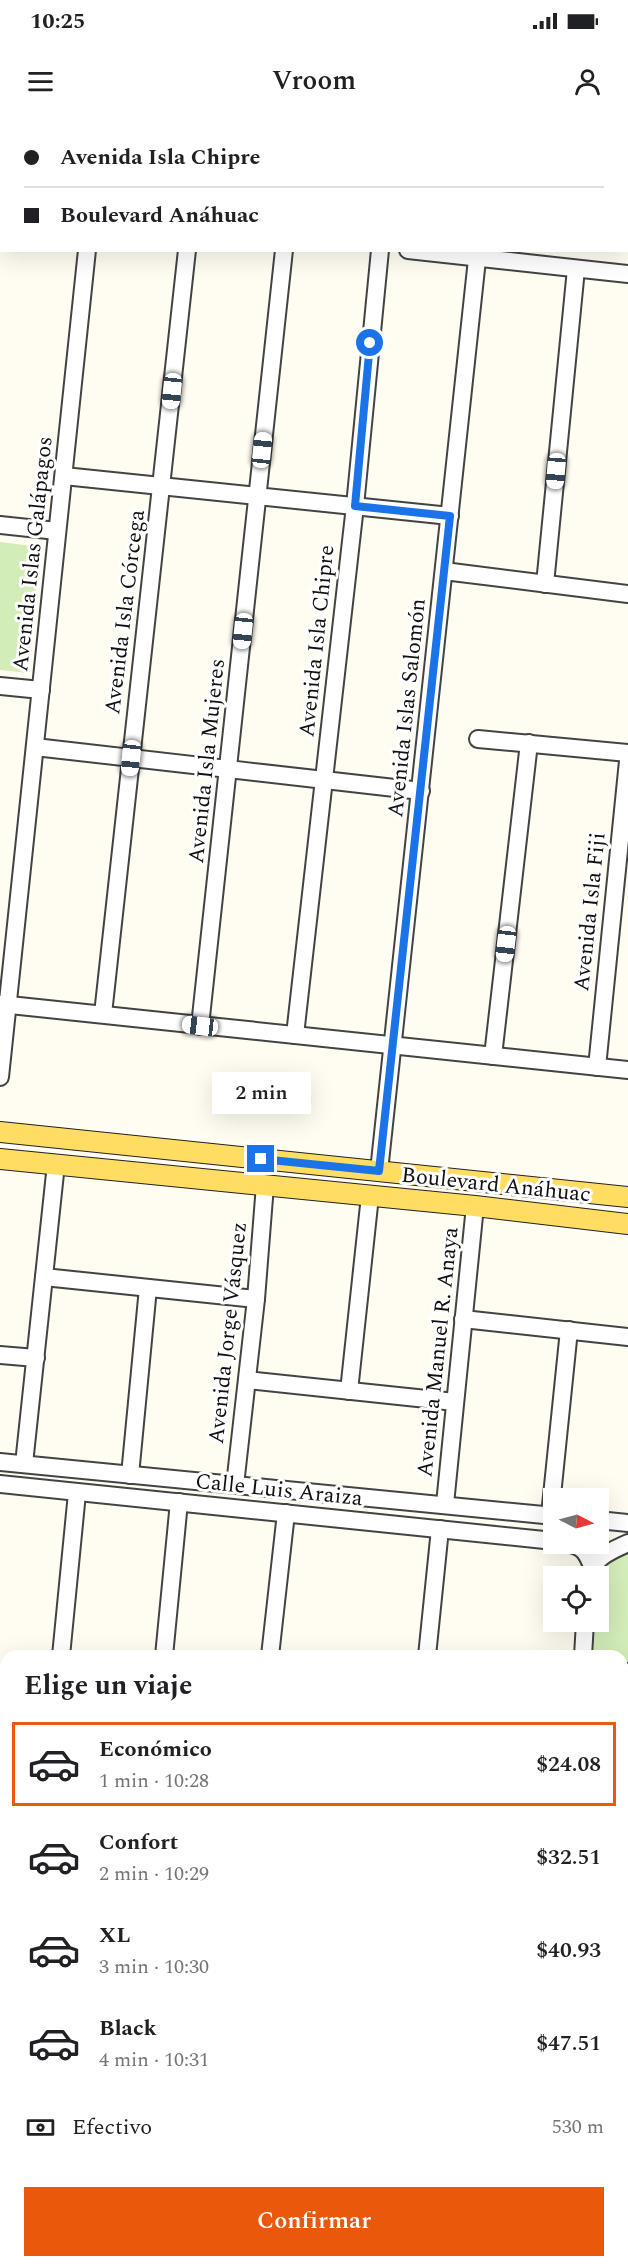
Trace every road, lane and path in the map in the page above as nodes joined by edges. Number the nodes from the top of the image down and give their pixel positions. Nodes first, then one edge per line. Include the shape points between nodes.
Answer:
1 (87, 252) edge
2 (187, 252) edge
3 (284, 252) edge
4 (380, 252) edge
5 (442, 252) edge
6 (477, 254) edge
7 (576, 269) junction
8 (628, 274) edge
9 (64, 476) junction
10 (162, 485) junction
11 (257, 494) junction
12 (355, 506) junction
13 (450, 516) junction
14 (0, 525) edge
15 (57, 531) junction
16 (444, 571) junction
17 (545, 584) junction
18 (628, 594) edge
19 (0, 687) edge
20 (41, 690) junction
21 (478, 739) dead end
22 (529, 743) junction
23 (35, 747) junction
24 (628, 753) edge
25 (131, 758) junction
26 (628, 761) edge
27 (229, 768) junction
28 (324, 780) junction
29 (422, 791) junction
30 (3, 1004) edge
31 (102, 1014) junction
32 (200, 1026) junction
33 (295, 1035) junction
34 (393, 1045) junction
35 (493, 1056) junction
36 (597, 1067) junction
37 (628, 1071) edge
38 (0, 1077) edge
39 (0, 1132) edge
40 (0, 1159) edge
41 (56, 1164) junction
42 (379, 1171) junction
43 (265, 1185) junction
44 (370, 1196) junction
45 (628, 1197) edge
46 (475, 1206) junction
47 (628, 1224) edge
48 (44, 1277) junction
49 (148, 1288) junction
50 (256, 1299) junction
51 (463, 1319) junction
52 (569, 1330) junction
53 (628, 1337) edge
54 (0, 1355) edge
55 (36, 1358) junction
56 (247, 1380) junction
57 (349, 1391) junction
58 (454, 1402) junction
59 (0, 1462) edge
60 (24, 1464) junction
61 (129, 1475) junction
62 (0, 1484) edge
63 (235, 1485) junction
64 (554, 1488) edge
65 (77, 1493) junction
66 (385, 1499) junction
67 (179, 1502) junction
68 (445, 1504) junction
69 (286, 1513) junction
70 (543, 1514) edge
71 (609, 1521) edge
72 (383, 1523) junction
73 (628, 1523) edge
74 (440, 1529) junction
75 (543, 1540) edge
76 (628, 1543) edge
77 (595, 1566) edge
78 (585, 1632) edge
79 (63, 1650) edge
80 (165, 1650) edge
81 (271, 1650) edge
82 (428, 1650) edge
83 (586, 1650) edge

1 - 9 street, Avenida Islas Galápagos
2 - 10 street, Avenida Isla Córcega
3 - 11 street, Avenida Isla Mujeres
4 - 12 street, Avenida Isla Chipre
5 - 6 street
6 - 7 street
6 - 13 street, Avenida Islas Salomón
7 - 8 street
7 - 17 street
9 - 10 street
9 - 15 street, Avenida Islas Galápagos
10 - 11 street
10 - 25 street, Avenida Isla Córcega
11 - 12 street
11 - 27 street, Avenida Isla Mujeres
12 - 13 street
12 - 28 street, Avenida Isla Chipre
13 - 16 street, Avenida Islas Salomón
14 - 15 street
15 - 20 street, Avenida Islas Galápagos
16 - 17 street
16 - 29 street, Avenida Islas Salomón
17 - 18 street
19 - 20 street
20 - 23 street, Avenida Islas Galápagos
21 - 22 street
22 - 24 street
22 - 35 street
23 - 25 street
23 - 30 street, Avenida Islas Galápagos
25 - 27 street
25 - 31 street, Avenida Isla Córcega
26 - 36 street, Avenida Isla Fiji
27 - 28 street
27 - 32 street, Avenida Isla Mujeres
28 - 29 street
28 - 33 street, Avenida Isla Chipre
29 - 34 street, Avenida Islas Salomón
30 - 31 street
30 - 38 street, Avenida Islas Galápagos
31 - 32 street
32 - 33 street
33 - 34 street
34 - 35 street
34 - 42 street, Avenida Islas Salomón
35 - 36 street
36 - 37 street
39 - 42 main road, Boulevard Anáhuac
40 - 41 main road, Boulevard Anáhuac
41 - 43 main road, Boulevard Anáhuac
41 - 48 street
42 - 45 main road, Boulevard Anáhuac
43 - 44 main road, Boulevard Anáhuac
43 - 50 street, Avenida Jorge Vásquez
44 - 46 main road, Boulevard Anáhuac
44 - 57 street
46 - 47 main road, Boulevard Anáhuac
46 - 51 street, Avenida Manuel R. Anaya
48 - 49 street
48 - 55 street
49 - 50 street
49 - 61 street
50 - 56 street, Avenida Jorge Vásquez
51 - 52 street
51 - 58 street, Avenida Manuel R. Anaya
52 - 53 street
52 - 64 street
54 - 55 street
55 - 60 street
56 - 57 street
56 - 63 street, Avenida Jorge Vásquez
57 - 58 street
58 - 68 street, Avenida Manuel R. Anaya
59 - 60 street, Calle Luis Araiza
60 - 61 street, Calle Luis Araiza
61 - 63 street, Calle Luis Araiza
62 - 65 street, Calle Luis Araiza
63 - 66 street, Calle Luis Araiza
65 - 67 street, Calle Luis Araiza
65 - 79 street
66 - 68 street, Calle Luis Araiza
66 - 72 street
67 - 69 street, Calle Luis Araiza
67 - 80 street
68 - 70 street, Calle Luis Araiza
69 - 72 street, Calle Luis Araiza
69 - 81 street
71 - 73 street
72 - 74 street, Calle Luis Araiza
74 - 75 street, Calle Luis Araiza
74 - 82 street
76 - 77 street via 608,1552
78 - 83 street

